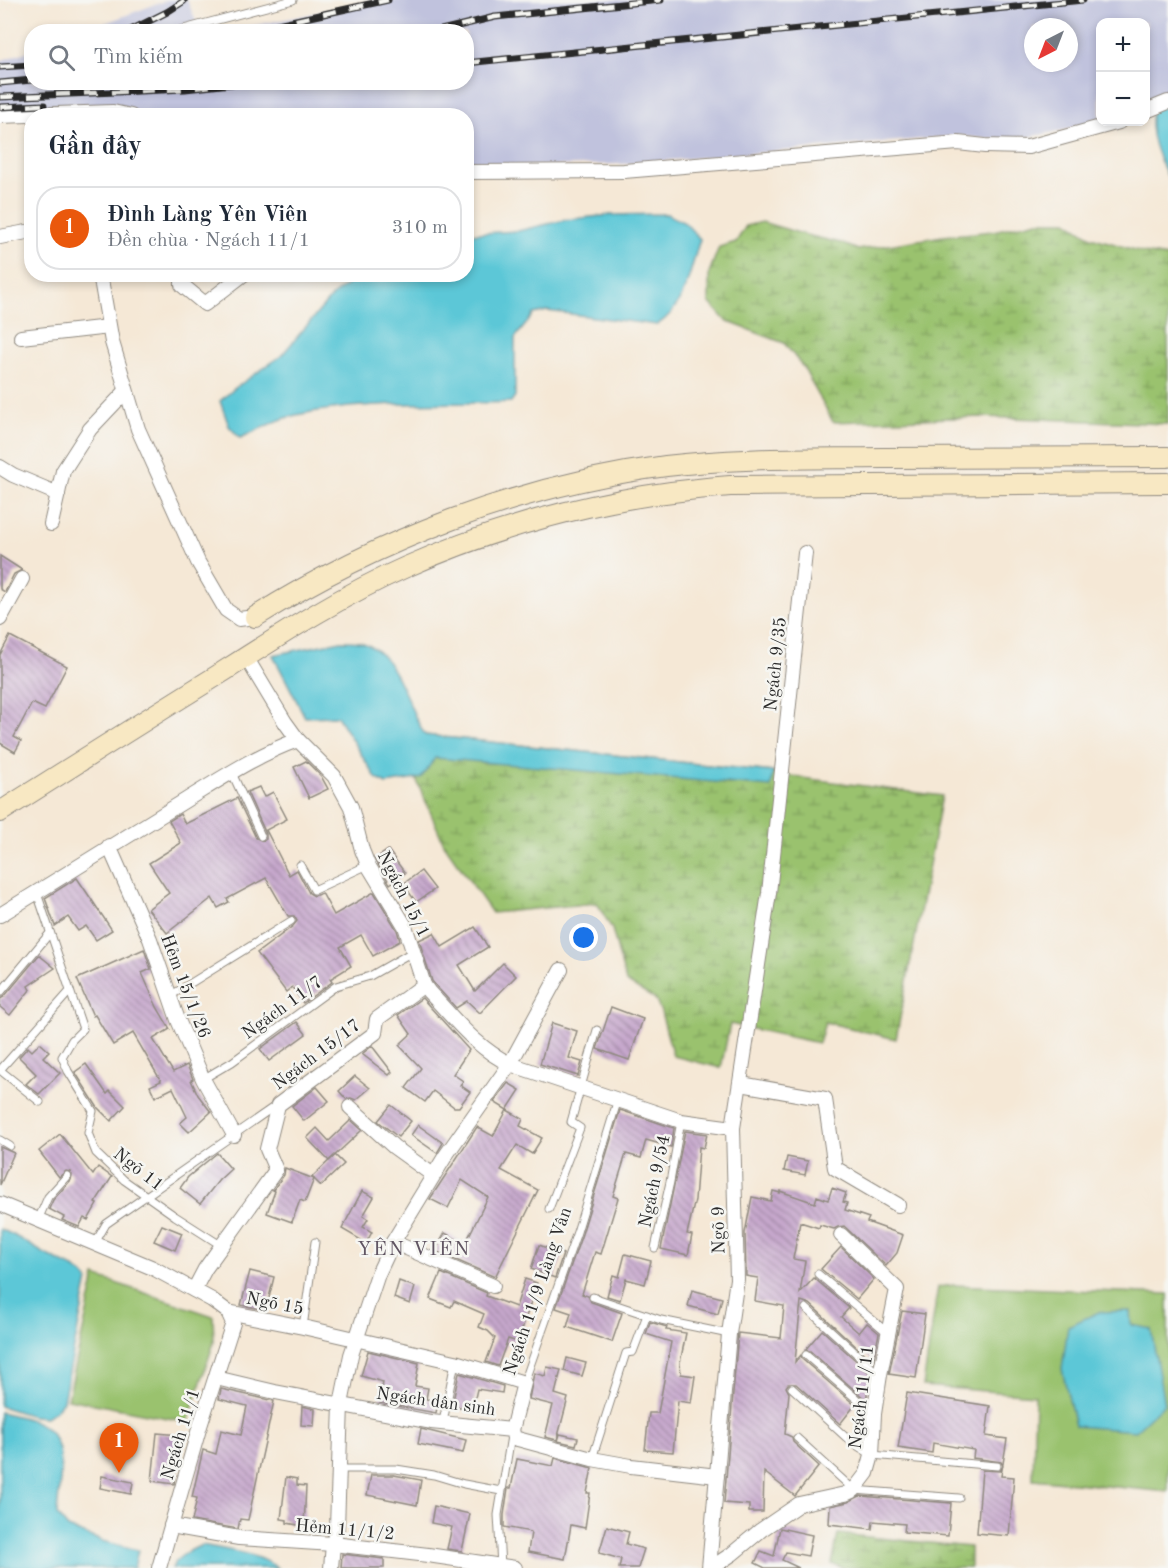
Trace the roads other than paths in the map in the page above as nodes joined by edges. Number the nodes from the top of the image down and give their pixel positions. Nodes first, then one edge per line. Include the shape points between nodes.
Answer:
1 (293, 0) edge
2 (203, 24) edge
3 (1168, 102) edge
4 (1150, 109) edge
5 (24, 115) edge
6 (0, 116) edge
7 (1104, 126) edge
8 (474, 172) edge
9 (24, 232) edge
10 (0, 237) edge
11 (101, 282) edge
12 (182, 282) edge
13 (234, 282) edge
14 (109, 327) junction
15 (21, 337) dead end
16 (126, 391) junction
17 (1168, 457) edge
18 (0, 467) edge
19 (1168, 483) edge
20 (58, 494) junction
21 (448, 521) junction
22 (51, 524) dead end
23 (457, 546) junction
24 (805, 553) dead end
25 (22, 579) dead end
26 (255, 617) joint
27 (0, 619) edge
28 (246, 657) junction
29 (298, 740) junction
30 (232, 772) junction
31 (0, 812) edge
32 (261, 836) dead end
33 (109, 846) junction
34 (300, 864) dead end
35 (368, 865) junction
36 (37, 892) junction
37 (769, 893) joint
38 (0, 915) edge
39 (291, 921) dead end
40 (50, 933) junction
41 (414, 951) junction
42 (561, 970) dead end
43 (424, 985) junction
44 (70, 991) junction
45 (0, 993) edge
46 (170, 996) junction
47 (597, 1030) dead end
48 (510, 1064) junction
49 (0, 1070) edge
50 (203, 1078) junction
51 (741, 1084) junction
52 (580, 1087) junction
53 (618, 1099) junction
54 (40, 1102) dead end
55 (278, 1105) junction
56 (350, 1107) dead end
57 (681, 1121) junction
58 (733, 1128) junction
59 (234, 1135) junction
60 (0, 1140) edge
61 (10, 1146) dead end
62 (433, 1174) junction
63 (67, 1176) dead end
64 (147, 1197) junction
65 (0, 1204) edge
66 (898, 1205) dead end
67 (549, 1209) dead end
68 (38, 1220) junction
69 (841, 1235) dead end
70 (315, 1242) dead end
71 (393, 1242) junction
72 (95, 1244) junction
73 (222, 1246) junction
74 (655, 1248) dead end
75 (818, 1274) dead end
76 (493, 1286) dead end
77 (194, 1290) junction
78 (593, 1297) dead end
79 (806, 1308) dead end
80 (228, 1312) junction
81 (647, 1315) junction
82 (303, 1327) junction
83 (888, 1333) junction
84 (729, 1334) junction
85 (355, 1339) junction
86 (806, 1355) dead end
87 (455, 1362) junction
88 (880, 1375) junction
89 (216, 1378) junction
90 (524, 1383) junction
91 (792, 1388) dead end
92 (341, 1404) junction
93 (874, 1414) junction
94 (443, 1422) junction
95 (512, 1430) junction
96 (797, 1438) dead end
97 (872, 1455) junction
98 (592, 1459) junction
99 (997, 1466) dead end
100 (339, 1469) junction
101 (717, 1476) junction
102 (854, 1490) junction
103 (501, 1491) junction
104 (958, 1498) dead end
105 (171, 1526) junction
106 (333, 1544) junction
107 (506, 1567) edge
108 (159, 1568) edge
109 (331, 1568) edge
110 (710, 1568) edge

1 - 2 lane
3 - 4 street
5 - 6 street
7 - 8 street via 1028,147 958,143 624,171
9 - 10 street
11 - 14 street
12 - 13 street via 205,304
14 - 15 street
14 - 16 street
16 - 20 street via 90,429 63,471
16 - 26 street via 138,429 198,562 226,610 238,619
17 - 21 street via 773,458 689,464 606,476
18 - 20 street
19 - 23 street via 804,484 682,489 567,513
20 - 22 street
21 - 23 street
21 - 26 street via 335,570
23 - 28 street via 352,593
24 - 37 street, Ngách 9/35
25 - 27 street
28 - 29 street, Ngách 15/1
28 - 31 street
29 - 30 street
29 - 35 street, Ngách 15/1 via 334,776 351,807
30 - 32 lane
30 - 33 street
33 - 36 street
33 - 46 street, Hẻm 15/1/26
34 - 35 lane via 314,890
35 - 41 street, Ngách 15/1 via 405,926
36 - 38 street
36 - 40 lane, Ngõ 11
37 - 51 street, Ngõ 9
39 - 46 lane
40 - 44 lane, Ngõ 11
40 - 45 lane
41 - 43 street, Ngách 15/1
41 - 50 lane, Ngách 11/7 via 370,976 336,986 232,1062
42 - 48 street
43 - 48 street, Ngách 15/1 via 476,1041 494,1057
43 - 55 street, Ngách 15/17 via 377,1019 375,1033
44 - 49 lane
44 - 64 lane, Ngõ 11 via 83,1029 62,1057 93,1111 88,1133 96,1153
46 - 50 street, Hẻm 15/1/26
47 - 52 lane
48 - 52 street, Ngách 15/1
48 - 62 street
49 - 54 lane
50 - 59 street, Hẻm 15/1/26
51 - 58 street, Ngõ 9
51 - 66 street via 825,1100 835,1168
52 - 53 street, Ngách 15/1
52 - 67 lane via 571,1122 580,1128
53 - 57 street, Ngách 15/1
53 - 90 lane, Ngách 11/9 Làng Vân
55 - 59 lane
55 - 73 street, Ngách 15/17 via 267,1149 276,1170
56 - 62 street via 394,1147
57 - 58 street, Ngách 15/1
57 - 74 lane, Ngách 9/54
58 - 84 street, Ngõ 9 via 737,1279
59 - 64 lane
60 - 61 lane
62 - 71 street
63 - 68 lane via 48,1197
64 - 72 lane via 106,1224
64 - 73 lane, Ngõ 11
65 - 68 street, Ngõ 15
68 - 72 street, Ngõ 15
69 - 83 street, Ngách 11/11 via 897,1289
70 - 82 lane
71 - 76 street
71 - 85 street
72 - 77 street, Ngõ 15
73 - 77 street, Ngách 15/17
75 - 83 lane
77 - 80 street, Ngõ 15
78 - 81 lane
79 - 88 lane
80 - 82 street, Ngõ 15
80 - 89 street, Ngách 11/1 via 232,1323
81 - 84 lane
81 - 98 lane via 633,1352 626,1353
82 - 85 street, Ngõ 15
83 - 88 street, Ngách 11/11
84 - 101 street, Ngõ 9
85 - 87 street, Ngõ 15
85 - 92 street
86 - 93 lane
87 - 90 street, Ngõ 15
87 - 94 lane
88 - 93 street, Ngách 11/11
89 - 92 street, Ngách dân sinh
89 - 105 street, Ngách 11/1
90 - 95 street, Ngách 11/9 Làng Vân
91 - 97 lane via 851,1442
92 - 94 street, Ngách dân sinh
92 - 100 street
93 - 97 street, Ngách 11/11
94 - 95 street, Ngách dân sinh
95 - 98 street, Ngách dân sinh via 514,1438
95 - 103 lane, Ngách 11/9 Làng Vân
96 - 102 lane
97 - 99 lane
97 - 102 street, Ngách 11/11 via 867,1473
98 - 101 street, Ngách dân sinh
100 - 103 lane via 396,1469
100 - 106 street
101 - 110 street, Ngõ 9
102 - 104 lane
102 - 110 street via 799,1504
103 - 107 lane, Ngách 11/9 Làng Vân via 498,1515
105 - 106 street, Hẻm 11/1/2 via 239,1538
105 - 108 street, Ngách 11/1
106 - 107 street, Hẻm 11/1/2
106 - 109 street

